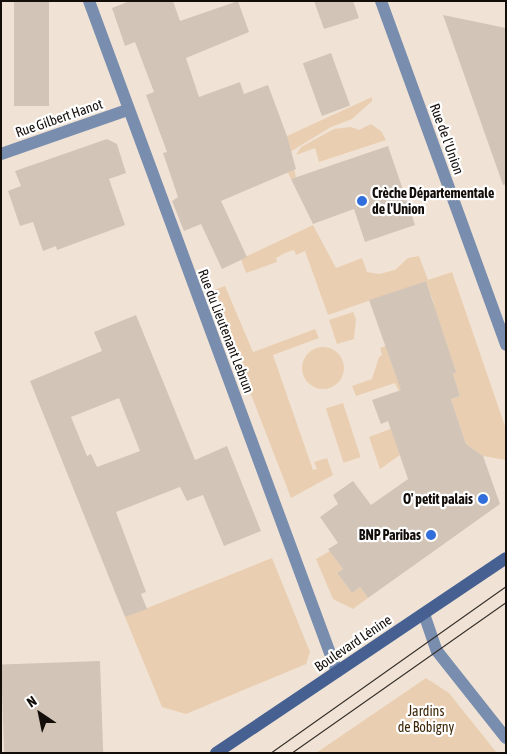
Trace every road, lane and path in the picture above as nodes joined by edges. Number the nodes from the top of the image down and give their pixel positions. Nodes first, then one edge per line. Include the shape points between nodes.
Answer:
1 (88, 1) edge
2 (381, 1) edge
3 (127, 110) junction
4 (1, 154) edge
5 (506, 344) edge
6 (506, 558) edge
7 (424, 614) junction
8 (337, 672) junction
9 (506, 738) edge
10 (216, 753) edge

1 - 3 street, Rue du Lieutenant Lebrun
2 - 5 street, Rue de l'Union
3 - 4 street, Rue Gilbert Hanot
3 - 8 street, Rue du Lieutenant Lebrun
6 - 7 street, Boulevard Lénine
7 - 8 street, Boulevard Lénine
7 - 9 street via 437,651
8 - 10 street, Boulevard Lénine

